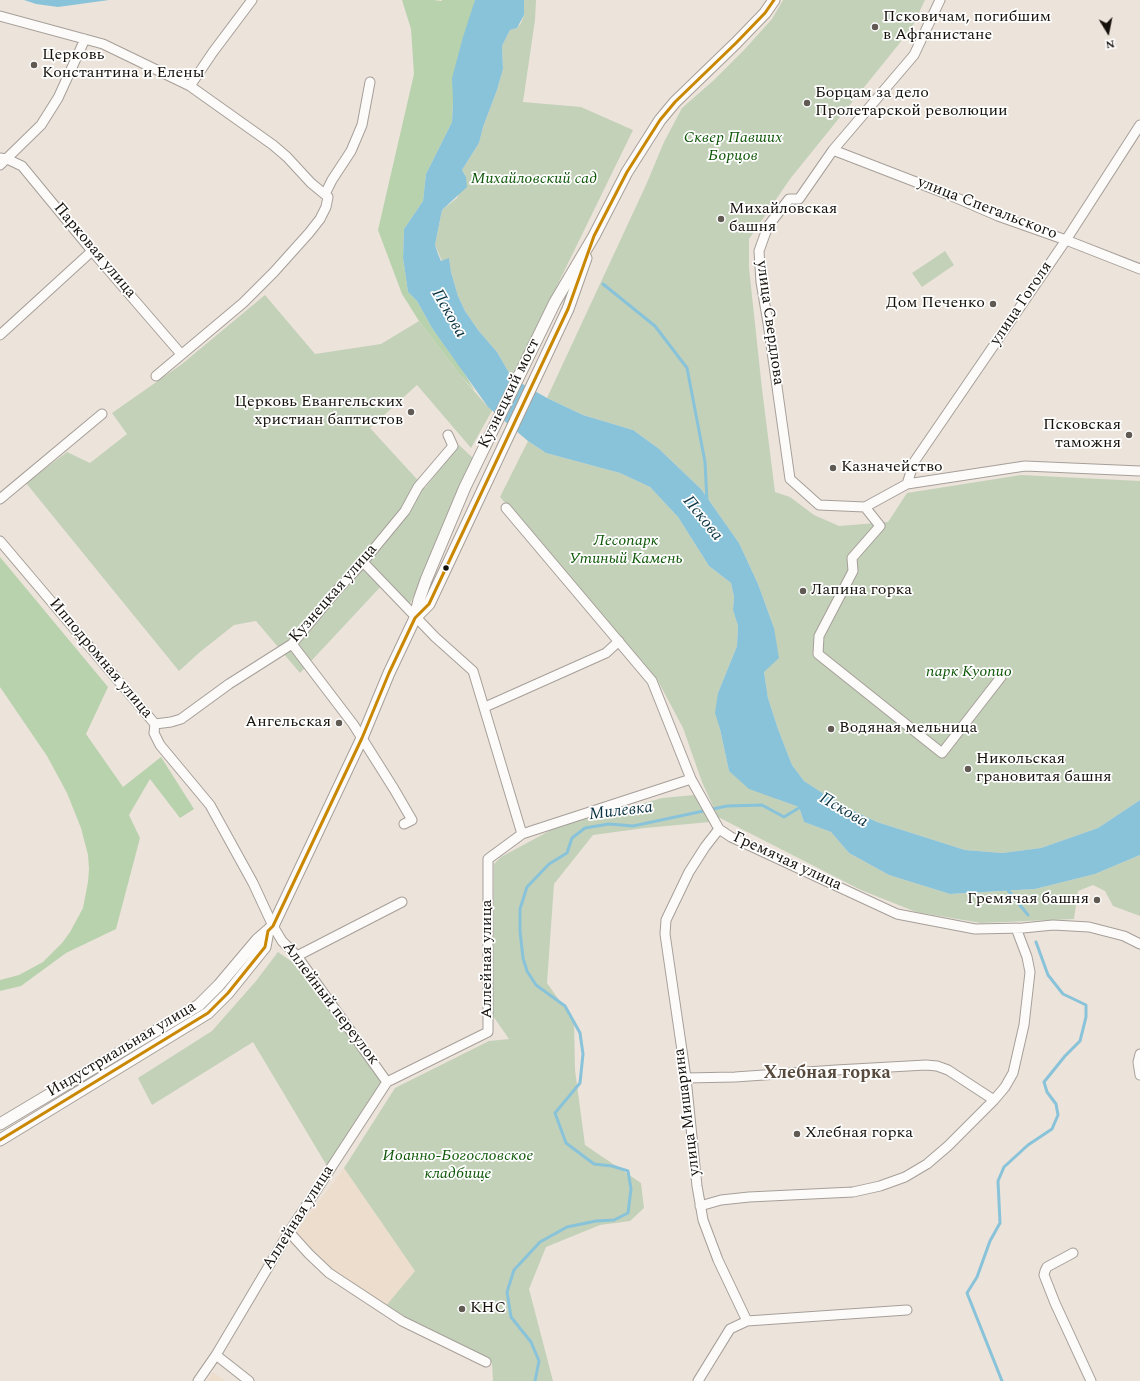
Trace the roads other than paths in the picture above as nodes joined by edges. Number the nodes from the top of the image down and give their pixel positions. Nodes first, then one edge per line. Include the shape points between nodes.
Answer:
1 (252, 0) edge
2 (774, 0) edge
3 (940, 0) edge
4 (0, 16) edge
5 (85, 39) junction
6 (370, 82) dead end
7 (190, 86) junction
8 (1140, 125) edge
9 (833, 150) junction
10 (2, 161) edge
11 (326, 196) junction
12 (594, 236) junction
13 (1066, 240) junction
14 (92, 251) junction
15 (1140, 269) edge
16 (0, 335) edge
17 (181, 354) junction
18 (156, 376) dead end
19 (102, 414) dead end
20 (448, 435) dead end
21 (1140, 471) edge
22 (907, 484) junction
23 (465, 487) joint
24 (480, 496) joint
25 (0, 498) edge
26 (865, 506) junction
27 (506, 508) dead end
28 (0, 541) edge
29 (363, 562) junction
30 (415, 618) junction
31 (619, 641) junction
32 (292, 644) junction
33 (1001, 677) dead end
34 (485, 707) junction
35 (155, 724) junction
36 (362, 738) junction
37 (691, 779) junction
38 (404, 824) dead end
39 (717, 825) junction
40 (522, 834) junction
41 (402, 902) dead end
42 (271, 928) junction
43 (1020, 928) junction
44 (1140, 944) edge
45 (298, 956) junction
46 (1140, 1054) edge
47 (1140, 1075) edge
48 (686, 1078) junction
49 (387, 1082) junction
50 (994, 1100) junction
51 (0, 1124) edge
52 (0, 1140) edge
53 (700, 1206) junction
54 (288, 1232) junction
55 (1073, 1253) dead end
56 (907, 1310) dead end
57 (747, 1321) junction
58 (216, 1355) junction
59 (486, 1362) dead end
60 (198, 1381) edge
61 (249, 1381) edge
62 (698, 1381) edge
63 (1092, 1381) edge

1 - 7 street
2 - 12 street via 765,14 675,102 660,120 627,172
3 - 9 street, улица Свердлова via 914,55
4 - 5 street
5 - 7 street via 103,44
5 - 10 street via 54,105 41,124
6 - 11 street via 362,124 351,151 332,180
7 - 11 street via 273,145
8 - 13 street, улица Гоголя
9 - 13 street, улица Спегальского via 998,216
9 - 26 street, улица Свердлова via 799,199 789,199 768,226 760,251 761,282 790,479 820,505
10 - 14 street, Парковая улица via 22,166
11 - 17 street via 326,207 320,219 274,272 243,302
12 - 23 street, Кузнецкий мост via 555,302
12 - 24 street, Кузнецкий мост via 568,309
13 - 15 street, улица Спегальского
13 - 22 street, улица Гоголя via 914,462
14 - 16 street
14 - 17 street, Парковая улица
17 - 18 street
19 - 25 street
20 - 29 street, Кузнецкая улица via 453,446 418,487 405,511
21 - 22 street via 1025,466
22 - 26 street
23 - 30 street, Индустриальная улица via 421,593
24 - 30 street, Индустриальная улица via 429,604
26 - 33 street via 880,526 852,558 853,571 819,636 818,654 942,753
27 - 31 street
28 - 35 street, Ипподромная улица
29 - 30 street
29 - 32 street, Кузнецкая улица
30 - 34 street via 473,671
30 - 36 street, Индустриальная улица
31 - 34 street via 606,653
31 - 37 street via 652,681
32 - 35 street, Кузнецкая улица via 229,684 182,719
32 - 36 street
34 - 40 street
35 - 42 street, Ипподромная улица via 154,733 160,745 210,805 253,883
36 - 38 street via 412,820
36 - 42 street, Индустриальная улица
37 - 39 street
37 - 40 street
39 - 43 street, Гремячая улица via 731,837 897,914 975,929
39 - 48 street, улица Мишарина via 689,872 666,920 668,959
40 - 49 street, Аллейная улица via 488,859 488,1032
41 - 45 street
42 - 45 street, Аллейный переулок
42 - 51 street, Индустриальная улица via 257,940 199,1005
42 - 52 street, Индустриальная улица via 265,947 228,993 208,1013
43 - 44 street, Гремячая улица via 1053,925 1089,927 1124,936
43 - 50 street via 1030,972 1024,1025 1013,1073
45 - 49 street, Аллейный переулок
46 - 47 street
48 - 50 street via 926,1065 948,1070
48 - 53 street, улица Мишарина
49 - 54 street, Аллейная улица
50 - 53 street via 948,1146 905,1177 853,1192 749,1197 721,1200
53 - 57 street, улица Мишарина via 718,1260
54 - 58 street, Аллейная улица
54 - 59 street via 329,1273 402,1321
55 - 63 street via 1047,1267 1044,1275
56 - 57 street
57 - 62 street via 730,1329
58 - 60 street, Аллейная улица
58 - 61 street

